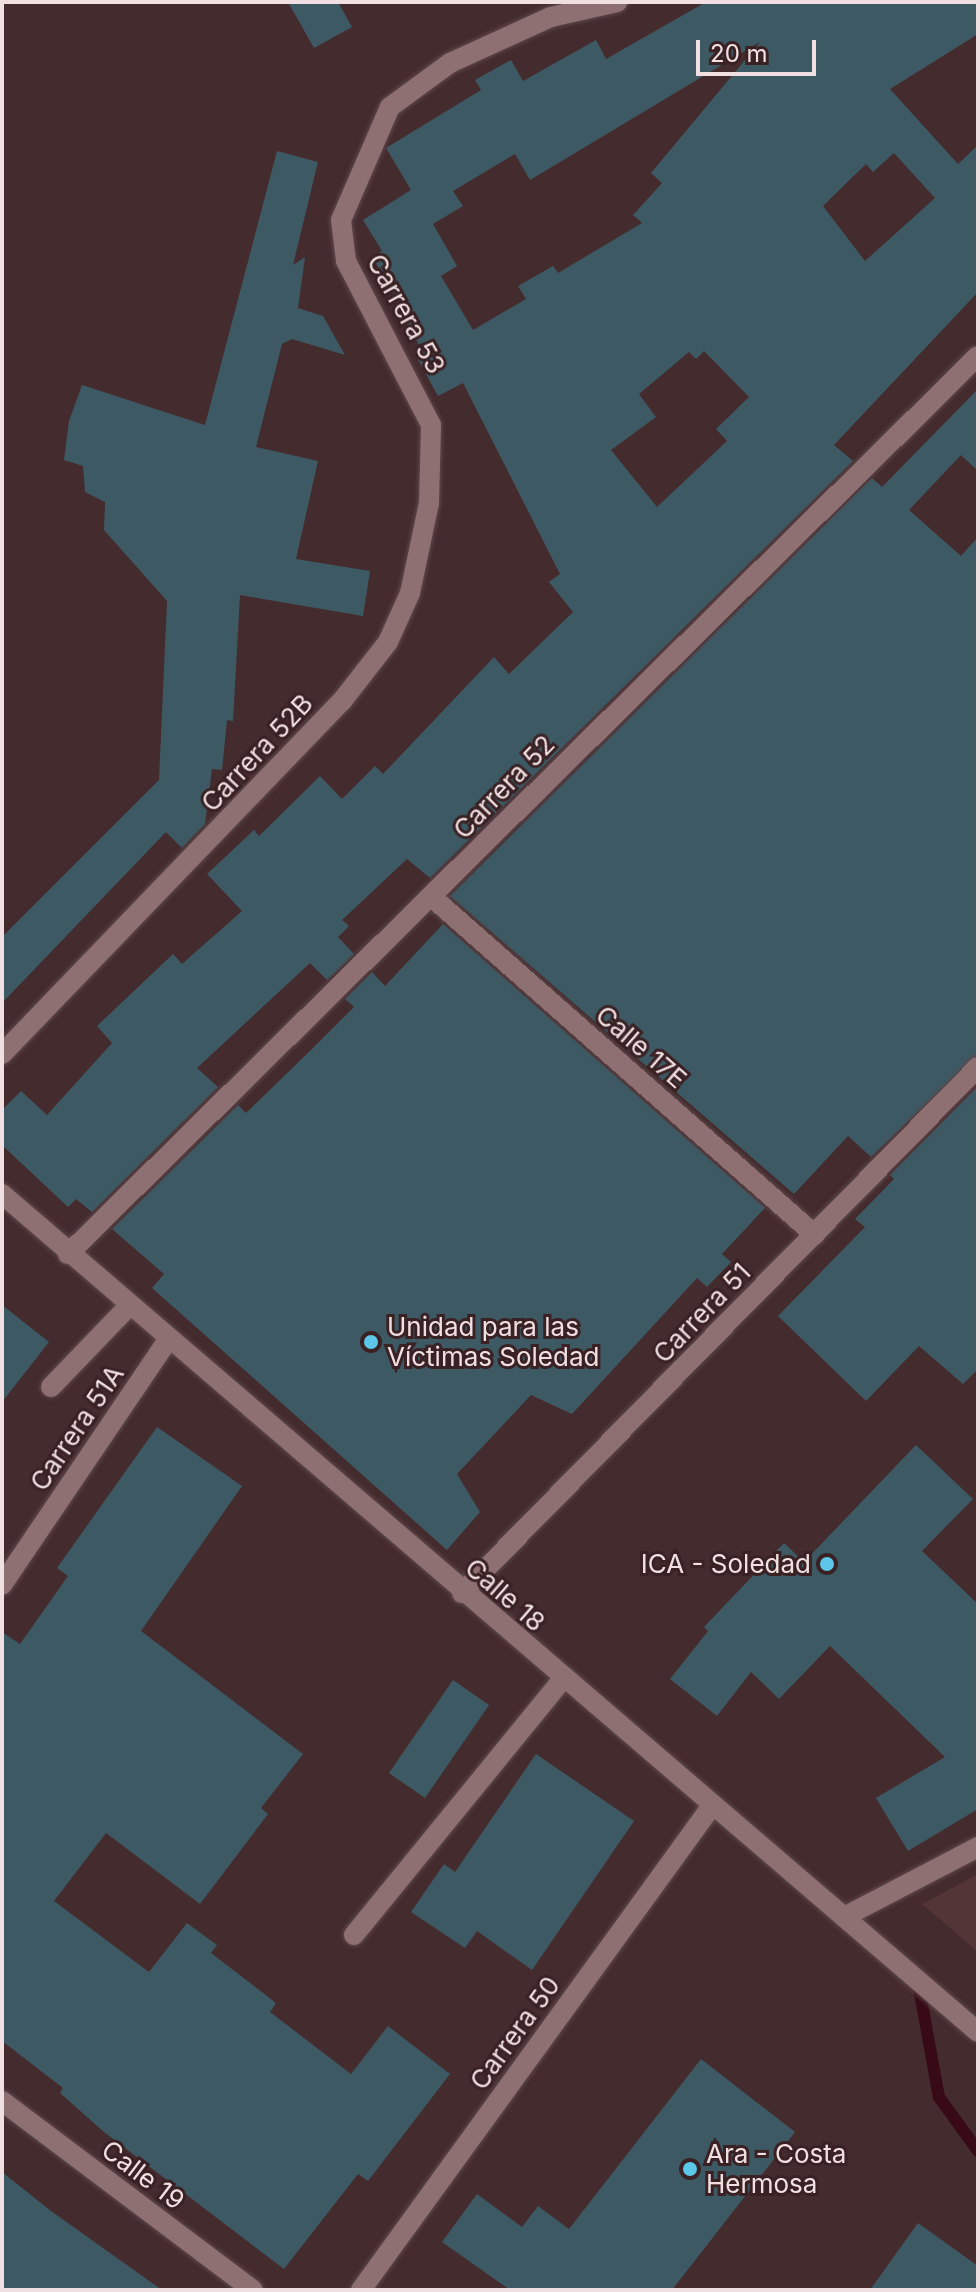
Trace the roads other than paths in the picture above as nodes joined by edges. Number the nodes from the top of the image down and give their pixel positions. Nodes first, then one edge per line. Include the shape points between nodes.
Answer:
1 (617, 2) edge
2 (978, 356) edge
3 (431, 425) joint
4 (433, 898) junction
5 (2, 1054) edge
6 (978, 1067) edge
7 (2, 1194) edge
8 (815, 1235) junction
9 (68, 1254) junction
10 (129, 1306) junction
11 (168, 1340) junction
12 (51, 1387) dead end
13 (2, 1585) edge
14 (462, 1593) junction
15 (563, 1679) junction
16 (711, 1807) junction
17 (978, 1847) edge
18 (844, 1917) junction
19 (354, 1935) dead end
20 (978, 2032) edge
21 (2, 2101) edge
22 (253, 2290) edge
23 (361, 2290) edge

1 - 3 street, Carrera 53 via 551,17 450,63 390,107 349,188 341,220 346,261
2 - 4 street, Carrera 52 via 624,699
3 - 5 street, Carrera 52B via 429,503 410,593 388,642 279,769
4 - 8 street, Calle 17E
4 - 9 street, Carrera 52
6 - 8 street, Carrera 51
7 - 9 street, Calle 18
8 - 14 street, Carrera 51
9 - 10 street, Calle 18
10 - 11 street, Calle 18
10 - 12 street
11 - 13 street, Carrera 51A
11 - 14 street, Calle 18
14 - 15 street, Calle 18
15 - 16 street, Calle 18
15 - 19 street
16 - 18 street, Calle 18
16 - 23 street, Carrera 50
17 - 18 street
18 - 20 street, Calle 18
21 - 22 street, Calle 19

